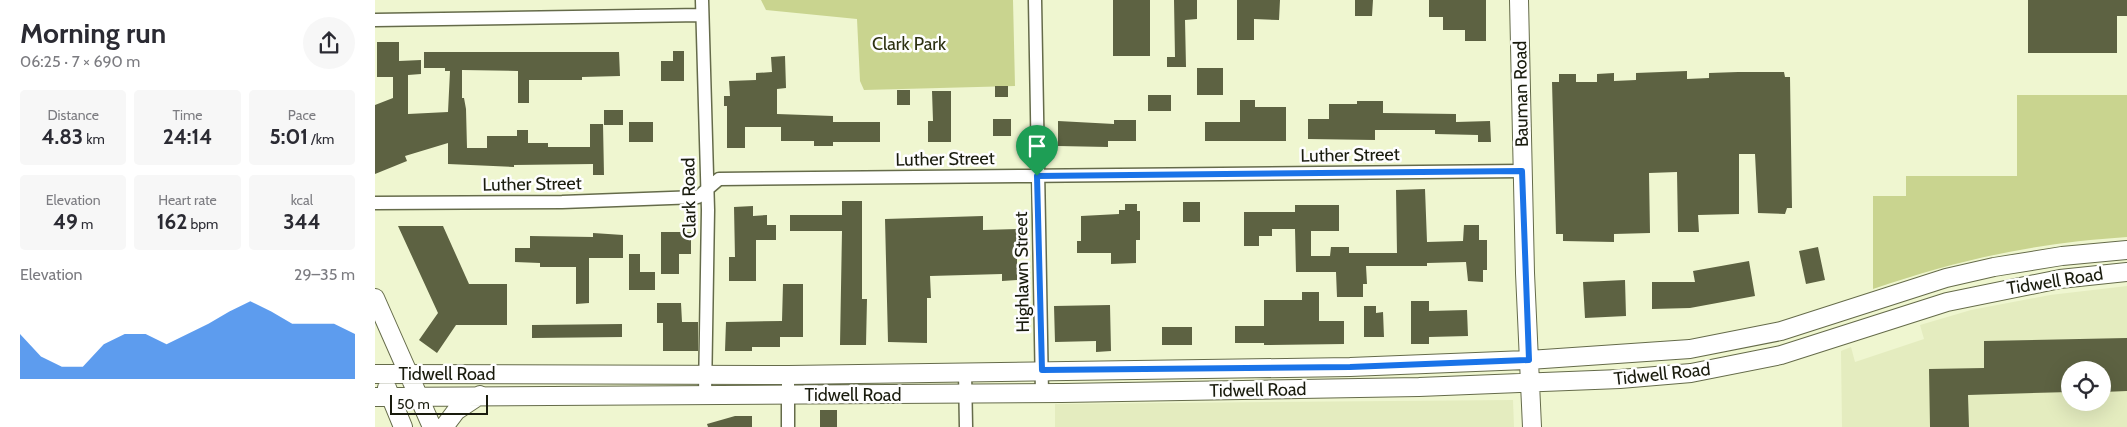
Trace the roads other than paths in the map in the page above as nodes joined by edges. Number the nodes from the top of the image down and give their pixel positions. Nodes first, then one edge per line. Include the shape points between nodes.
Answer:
1 (702, 0) edge
2 (1035, 0) edge
3 (1519, 0) edge
4 (702, 15) junction
5 (375, 20) edge
6 (1522, 171) junction
7 (1037, 176) junction
8 (707, 190) junction
9 (375, 203) edge
10 (2127, 250) edge
11 (1994, 267) junction
12 (2127, 272) edge
13 (1999, 290) junction
14 (375, 298) edge
15 (1864, 304) junction
16 (1864, 329) junction
17 (1689, 349) junction
18 (1529, 360) junction
19 (1350, 367) junction
20 (1198, 368) junction
21 (377, 370) edge
22 (1042, 370) junction
23 (965, 371) junction
24 (603, 373) junction
25 (1691, 373) junction
26 (409, 374) junction
27 (706, 374) junction
28 (788, 375) junction
29 (1530, 383) junction
30 (1352, 389) junction
31 (1197, 391) junction
32 (965, 394) junction
33 (1042, 394) junction
34 (480, 395) junction
35 (604, 395) junction
36 (705, 395) junction
37 (787, 395) junction
38 (420, 396) junction
39 (383, 397) edge
40 (403, 427) edge
41 (433, 427) edge
42 (443, 427) edge
43 (788, 427) edge
44 (965, 427) edge
45 (1532, 427) edge

1 - 4 street, Clark Road
2 - 7 street, Highlawn Street
3 - 6 main road, Bauman Road
4 - 5 street
4 - 8 street, Clark Road
6 - 7 street, Luther Street
6 - 18 main road, Bauman Road
7 - 8 street, Luther Street via 719,179
7 - 22 street, Highlawn Street
8 - 9 street, Luther Street via 698,198
8 - 27 street, Clark Road
10 - 11 main road, Tidwell Road
11 - 13 main road
11 - 15 main road, Tidwell Road
12 - 13 main road, Tidwell Road
13 - 16 main road, Tidwell Road via 1947,302
14 - 26 main road
15 - 16 main road
15 - 17 main road, Tidwell Road via 1781,331
16 - 25 main road, Tidwell Road via 1781,355
17 - 18 main road, Tidwell Road
17 - 25 main road
18 - 19 main road, Tidwell Road
18 - 29 main road, Bauman Road
19 - 20 main road, Tidwell Road
19 - 30 main road
20 - 22 main road, Tidwell Road
20 - 31 main road
21 - 26 main road, Tidwell Road
21 - 39 main road
22 - 23 main road, Tidwell Road
22 - 33 street, Highlawn Street
23 - 28 main road, Tidwell Road
23 - 32 street
24 - 26 main road, Tidwell Road
24 - 27 main road, Tidwell Road
24 - 35 main road
25 - 29 main road, Tidwell Road
26 - 38 main road
27 - 28 main road, Tidwell Road
27 - 36 street, Clark Road
28 - 37 street
29 - 30 main road, Tidwell Road
29 - 45 main road, Bauman Road
30 - 31 main road, Tidwell Road
31 - 33 main road, Tidwell Road
32 - 33 main road, Tidwell Road
32 - 37 main road, Tidwell Road
32 - 44 street
34 - 35 main road, Tidwell Road
34 - 38 main road, Tidwell Road
34 - 42 main road via 456,411
35 - 36 main road, Tidwell Road
36 - 37 main road, Tidwell Road
37 - 43 street
38 - 39 main road, Tidwell Road
38 - 41 main road
39 - 40 main road

